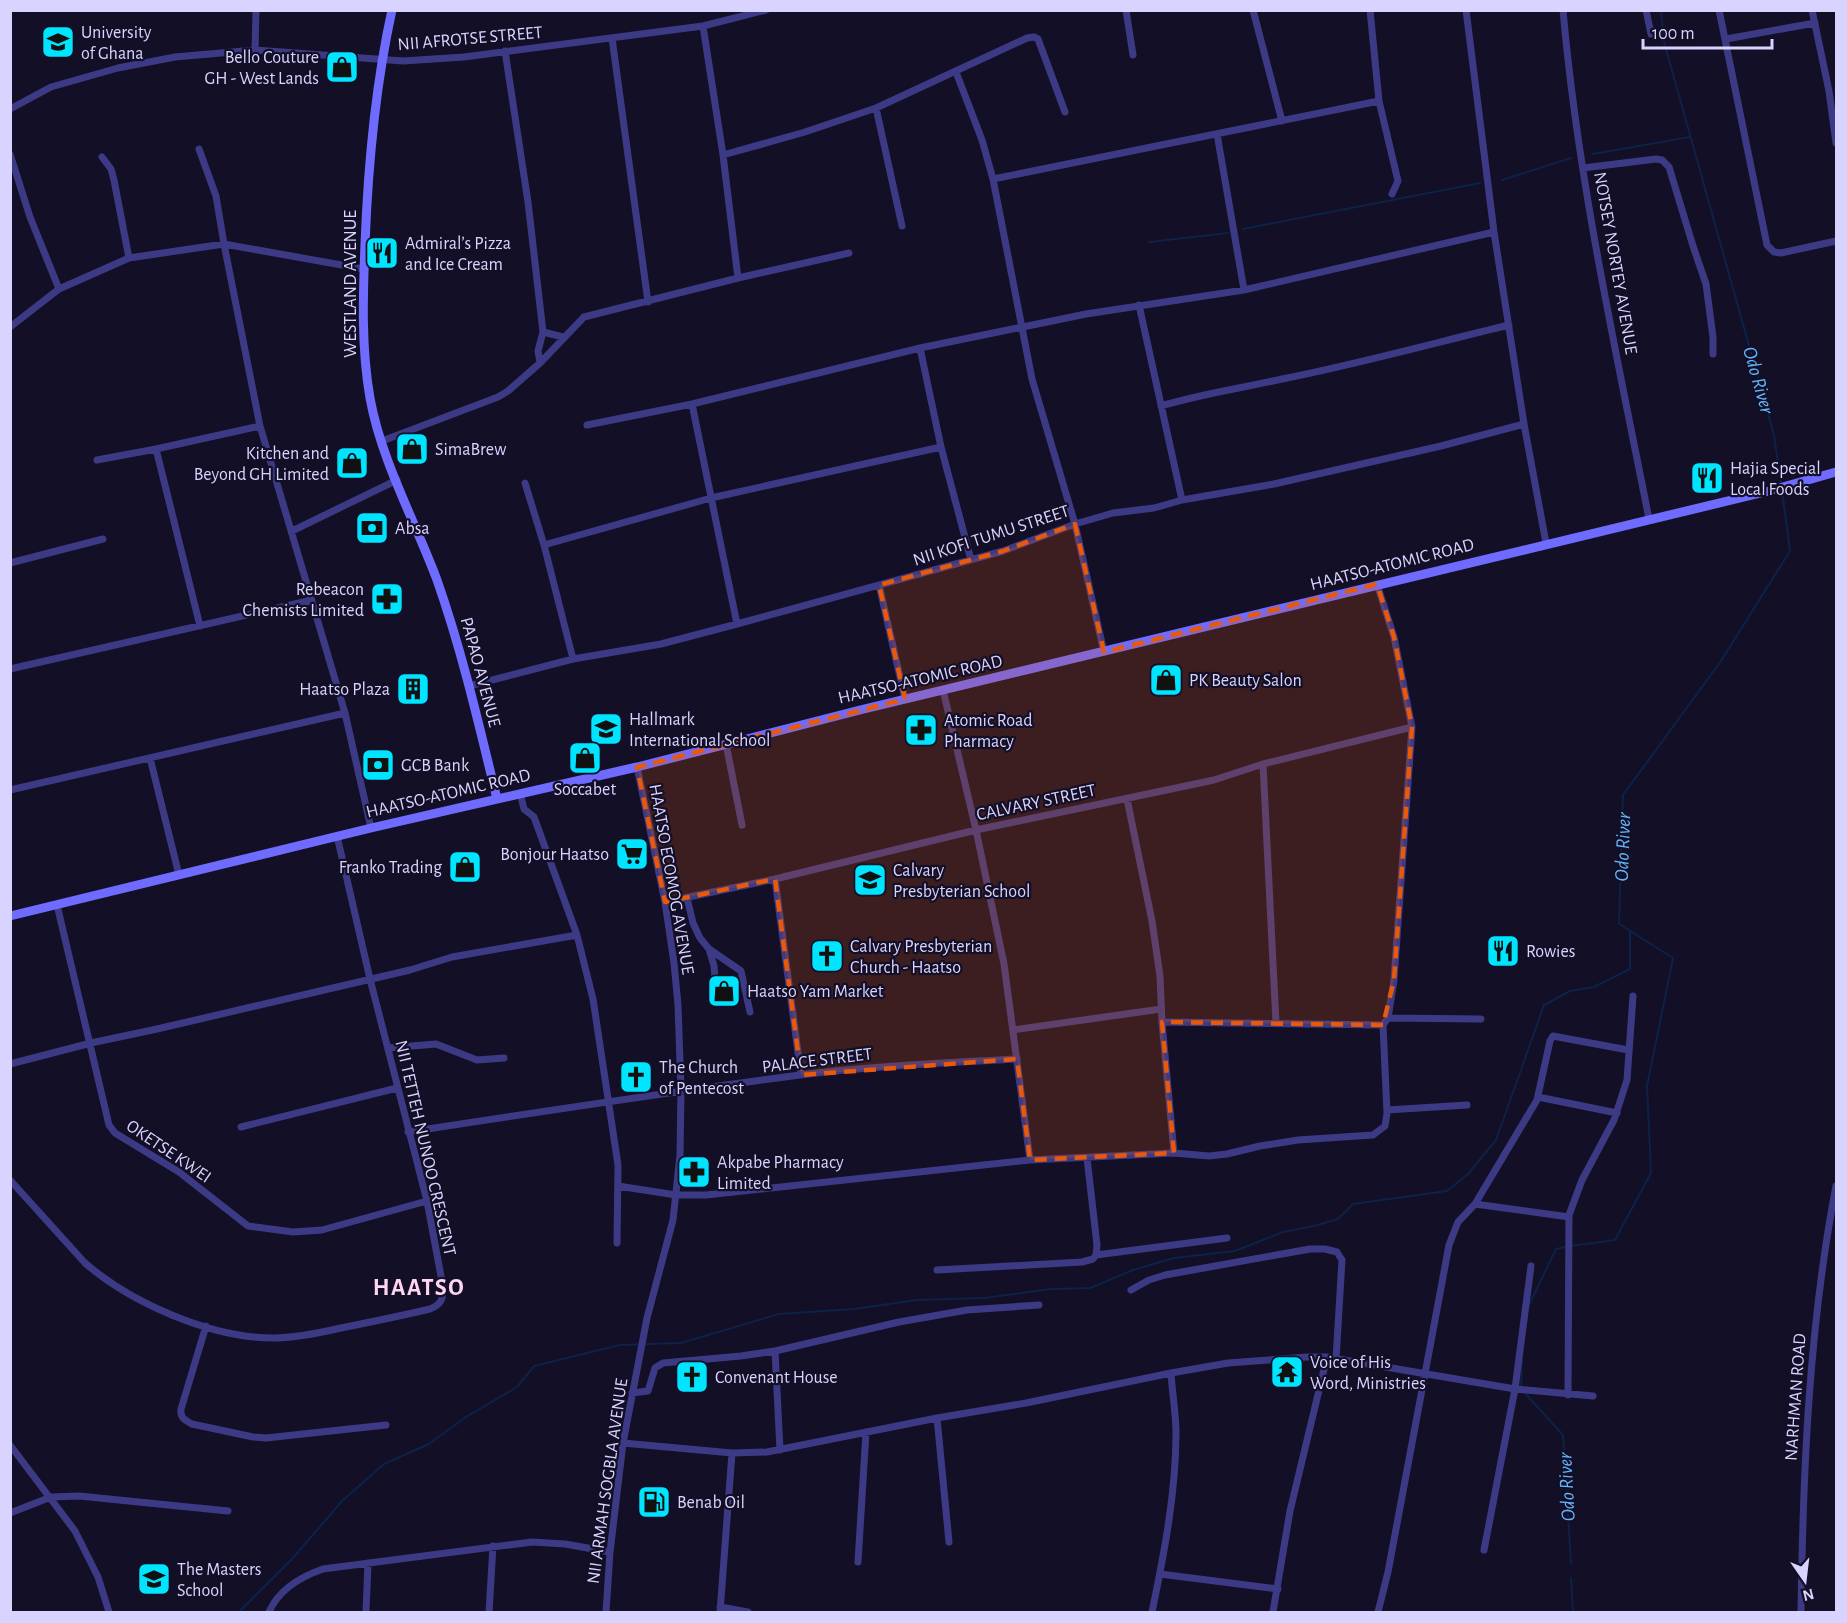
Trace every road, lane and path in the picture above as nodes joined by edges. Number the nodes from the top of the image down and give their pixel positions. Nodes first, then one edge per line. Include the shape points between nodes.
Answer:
1 (256, 10) edge
2 (392, 10) edge
3 (766, 10) edge
4 (1126, 10) edge
5 (1253, 10) edge
6 (1370, 10) edge
7 (1466, 10) edge
8 (1563, 10) edge
9 (1646, 10) edge
10 (1719, 10) edge
11 (1812, 10) edge
12 (1815, 23) junction
13 (703, 26) junction
14 (1651, 34) dead end
15 (612, 38) junction
16 (1726, 39) junction
17 (255, 50) junction
18 (505, 51) junction
19 (1133, 55) dead end
20 (381, 59) junction
21 (956, 72) junction
22 (1379, 101) junction
23 (876, 108) junction
24 (10, 109) edge
25 (1065, 112) dead end
26 (1282, 121) junction
27 (1217, 134) junction
28 (1836, 143) edge
29 (199, 149) dead end
30 (10, 154) edge
31 (723, 155) junction
32 (102, 157) dead end
33 (1583, 168) junction
34 (993, 179) junction
35 (1392, 194) dead end
36 (902, 226) dead end
37 (1494, 232) junction
38 (1836, 241) edge
39 (224, 244) junction
40 (849, 253) dead end
41 (129, 258) junction
42 (364, 269) junction
43 (738, 278) junction
44 (59, 289) junction
45 (1244, 290) junction
46 (648, 302) junction
47 (1139, 305) junction
48 (1509, 325) junction
49 (10, 327) edge
50 (1023, 327) junction
51 (543, 332) junction
52 (563, 337) junction
53 (920, 348) junction
54 (1713, 354) dead end
55 (540, 363) junction
56 (692, 404) junction
57 (1161, 406) junction
58 (1524, 424) junction
59 (588, 425) dead end
60 (260, 426) junction
61 (382, 441) junction
62 (940, 447) junction
63 (156, 449) junction
64 (98, 460) dead end
65 (1836, 472) edge
66 (397, 480) junction
67 (525, 483) dead end
68 (711, 498) junction
69 (1182, 500) junction
70 (1649, 519) junction
71 (1075, 524) junction
72 (292, 531) junction
73 (103, 538) dead end
74 (1546, 543) junction
75 (544, 545) junction
76 (971, 560) junction
77 (10, 563) edge
78 (438, 584) joint
79 (1377, 584) junction
80 (879, 585) junction
81 (312, 600) junction
82 (737, 624) junction
83 (200, 626) junction
84 (1104, 652) junction
85 (573, 659) junction
86 (10, 669) edge
87 (469, 686) junction
88 (943, 690) junction
89 (905, 699) junction
90 (345, 713) junction
91 (1412, 727) junction
92 (726, 744) junction
93 (150, 758) junction
94 (1263, 764) junction
95 (637, 766) junction
96 (10, 790) edge
97 (519, 793) junction
98 (497, 799) junction
99 (1127, 799) junction
100 (742, 825) dead end
101 (371, 828) junction
102 (976, 830) junction
103 (337, 836) junction
104 (179, 875) junction
105 (776, 879) junction
106 (687, 898) junction
107 (665, 902) junction
108 (57, 905) junction
109 (10, 916) edge
110 (577, 935) junction
111 (709, 949) junction
112 (370, 979) junction
113 (1633, 996) dead end
114 (717, 1002) dead end
115 (1161, 1009) junction
116 (750, 1012) dead end
117 (1388, 1018) junction
118 (1481, 1019) dead end
119 (1162, 1022) junction
120 (1276, 1023) junction
121 (1383, 1025) junction
122 (1013, 1030) junction
123 (91, 1043) junction
124 (388, 1047) junction
125 (1628, 1050) junction
126 (504, 1058) dead end
127 (1017, 1059) junction
128 (10, 1064) edge
129 (801, 1075) junction
130 (397, 1088) junction
131 (681, 1091) junction
132 (1538, 1097) junction
133 (608, 1101) junction
134 (1467, 1105) dead end
135 (1387, 1110) junction
136 (1617, 1113) junction
137 (241, 1127) dead end
138 (408, 1132) junction
139 (1174, 1153) junction
140 (1087, 1158) junction
141 (1030, 1160) junction
142 (10, 1180) edge
143 (618, 1186) junction
144 (1836, 1186) edge
145 (676, 1195) junction
146 (427, 1201) junction
147 (1475, 1204) junction
148 (1569, 1217) junction
149 (1227, 1238) dead end
150 (617, 1243) dead end
151 (1096, 1255) junction
152 (1531, 1266) dead end
153 (937, 1270) dead end
154 (1131, 1290) dead end
155 (1039, 1305) dead end
156 (647, 1318) joint
157 (206, 1326) junction
158 (775, 1351) junction
159 (1327, 1358) junction
160 (1336, 1359) junction
161 (1170, 1372) junction
162 (1425, 1375) junction
163 (1515, 1389) junction
164 (633, 1393) junction
165 (1568, 1395) junction
166 (1593, 1396) dead end
167 (937, 1418) junction
168 (386, 1425) dead end
169 (866, 1432) junction
170 (623, 1443) junction
171 (10, 1445) edge
172 (780, 1450) junction
173 (732, 1453) junction
174 (51, 1497) junction
175 (228, 1512) dead end
176 (10, 1514) edge
177 (949, 1542) dead end
178 (493, 1546) junction
179 (1484, 1550) dead end
180 (610, 1552) junction
181 (858, 1562) dead end
182 (368, 1563) junction
183 (1160, 1574) junction
184 (1278, 1589) junction
185 (720, 1610) edge
186 (110, 1612) edge
187 (269, 1612) edge
188 (366, 1612) edge
189 (489, 1612) edge
190 (606, 1612) edge
191 (748, 1612) edge
192 (1152, 1612) edge
193 (1273, 1612) edge
194 (1378, 1612) edge
195 (1801, 1612) edge

1 - 17 street
2 - 20 main road, WESTLAND AVENUE
3 - 13 street, NII AFROTSE STREET
4 - 19 street
5 - 26 street
6 - 22 street
7 - 37 street
8 - 33 street, NOTSEY NORTEY AVENUE
9 - 14 street
10 - 16 street
11 - 12 street
12 - 16 street
12 - 28 street
13 - 15 street, NII AFROTSE STREET
13 - 31 street
15 - 18 street, NII AFROTSE STREET
15 - 46 street
16 - 38 street via 1767,245 1780,253
17 - 20 street, NII AFROTSE STREET
17 - 24 street, NII AFROTSE STREET via 146,62 70,81 37,93
18 - 20 street, NII AFROTSE STREET via 421,60
18 - 51 street
20 - 42 main road, WESTLAND AVENUE via 367,190
21 - 23 street
21 - 25 street via 1034,37
21 - 34 street
22 - 26 street
22 - 35 street via 1398,181
23 - 31 street
23 - 36 street
26 - 27 street
27 - 34 street
27 - 45 street
29 - 39 street via 216,196
30 - 44 street
31 - 43 street
32 - 41 street via 114,180
33 - 54 street via 1656,159 1669,167 1706,284
33 - 70 street, NOTSEY NORTEY AVENUE
34 - 50 street
37 - 45 street
37 - 48 street
39 - 41 street
39 - 42 street
39 - 60 street
40 - 43 street
41 - 44 street
42 - 61 main road, WESTLAND AVENUE via 367,373
43 - 46 street
44 - 49 street
45 - 47 street
46 - 52 street via 584,317
47 - 50 street
47 - 57 street
48 - 57 street
48 - 58 street
50 - 53 street
50 - 71 street via 1032,379
51 - 52 street
51 - 55 street via 538,351
52 - 55 street
53 - 56 street
53 - 62 street
55 - 61 street via 498,397
56 - 59 street
56 - 68 street
57 - 69 street
58 - 69 street, NII KOFI TUMU STREET via 1441,446
58 - 74 street
60 - 63 street
60 - 72 street
61 - 66 main road, WESTLAND AVENUE
62 - 68 street
62 - 76 street
63 - 64 street
63 - 83 street
65 - 70 main road, HAATSO-ATOMIC ROAD
66 - 72 street
66 - 78 main road, WESTLAND AVENUE
67 - 75 street
68 - 75 street
68 - 82 street
69 - 71 street, NII KOFI TUMU STREET
70 - 74 main road, HAATSO-ATOMIC ROAD
71 - 76 street, NII KOFI TUMU STREET
71 - 84 street
72 - 81 street
73 - 77 street
74 - 79 main road, HAATSO-ATOMIC ROAD
75 - 85 street
76 - 80 street, NII KOFI TUMU STREET
78 - 87 main road, PAPAO AVENUE
79 - 84 main road, HAATSO-ATOMIC ROAD
79 - 91 street via 1394,637
80 - 82 street, NII KOFI TUMU STREET
80 - 89 street
81 - 83 street
81 - 90 street
82 - 85 street, NII KOFI TUMU STREET via 661,644
83 - 86 street
84 - 88 main road, HAATSO-ATOMIC ROAD
85 - 87 street, NII KOFI TUMU STREET
87 - 98 main road, PAPAO AVENUE
88 - 89 main road, HAATSO-ATOMIC ROAD
88 - 102 street
89 - 92 main road, HAATSO-ATOMIC ROAD
90 - 93 street
90 - 101 street
91 - 94 street, CALVARY STREET
91 - 117 street
92 - 95 main road, HAATSO-ATOMIC ROAD
92 - 100 street
93 - 96 street
93 - 104 street
94 - 99 street, CALVARY STREET via 1214,780
94 - 120 street
95 - 97 main road, HAATSO-ATOMIC ROAD
95 - 107 street, HAATSO ECOMOG AVENUE
97 - 98 main road, HAATSO-ATOMIC ROAD
97 - 110 street via 524,809 534,817
98 - 101 main road, HAATSO-ATOMIC ROAD
99 - 102 street, CALVARY STREET
99 - 115 street via 1152,921
101 - 103 main road, HAATSO-ATOMIC ROAD
102 - 105 street, CALVARY STREET
102 - 122 street via 1004,964
103 - 104 main road, HAATSO-ATOMIC ROAD
103 - 112 street, NII TETTEH NUNOO CRESCENT
104 - 108 main road, HAATSO-ATOMIC ROAD
105 - 106 street, CALVARY STREET
105 - 129 street
106 - 107 street, CALVARY STREET
106 - 111 street via 693,923
107 - 131 street, HAATSO ECOMOG AVENUE via 678,1005
108 - 109 main road, HAATSO-ATOMIC ROAD
108 - 123 street, OKETSE KWEI
110 - 112 street via 452,957
110 - 133 street via 593,999
111 - 114 street
111 - 116 street via 741,971
112 - 123 street
112 - 124 street, NII TETTEH NUNOO CRESCENT
113 - 125 street
115 - 119 street
115 - 122 street
117 - 118 street
117 - 121 street
119 - 120 street
119 - 139 street
120 - 121 street
121 - 135 street
122 - 127 street
123 - 128 street
123 - 146 street, OKETSE KWEI via 111,1129 179,1172 248,1226 293,1232 322,1230
124 - 126 street via 436,1044 477,1060
124 - 130 street, NII TETTEH NUNOO CRESCENT
125 - 132 street via 1553,1036
125 - 136 street via 1628,1080
127 - 129 street, PALACE STREET
127 - 141 street
129 - 131 street, PALACE STREET
130 - 137 street
130 - 138 street, NII TETTEH NUNOO CRESCENT
131 - 133 street, PALACE STREET
131 - 145 street, HAATSO ECOMOG AVENUE
132 - 136 street
132 - 147 street
133 - 138 street, PALACE STREET
133 - 143 street
134 - 135 street
135 - 139 street via 1385,1126 1372,1135 1298,1140 1227,1155
136 - 148 street via 1582,1180
138 - 146 street, NII TETTEH NUNOO CRESCENT
139 - 140 street
140 - 141 street
140 - 151 street
141 - 145 street via 731,1193
142 - 157 street, NII TETTEH NUNOO CRESCENT via 96,1273 136,1298
143 - 145 street
143 - 150 street
144 - 195 street, NARHMAN ROAD via 1812,1351
145 - 156 street, HAATSO ECOMOG AVENUE
146 - 157 street, NII TETTEH NUNOO CRESCENT via 443,1287 443,1298 436,1307 290,1338 251,1337
147 - 148 street
147 - 162 street via 1458,1222 1449,1245
148 - 165 street
149 - 151 street
151 - 153 street via 1082,1262
152 - 163 street
154 - 160 street via 1165,1275 1310,1249 1336,1252 1342,1260
155 - 158 street via 956,1312
156 - 164 street, NII ARMAH SOGBLA AVENUE
157 - 168 street via 181,1409 184,1420 253,1437
158 - 164 street via 663,1363 655,1368 648,1391
158 - 172 street
159 - 160 street
159 - 161 street
159 - 184 street via 1290,1511
160 - 162 street
161 - 167 street
161 - 183 street via 1176,1455
162 - 163 street
162 - 194 street
163 - 165 street
163 - 179 street
164 - 170 street, NII ARMAH SOGBLA AVENUE
165 - 166 street
167 - 169 street
167 - 177 street
169 - 172 street
169 - 181 street
170 - 173 street
170 - 180 street, NII ARMAH SOGBLA AVENUE
171 - 174 street
172 - 173 street
173 - 185 street
174 - 175 street via 104,1497
174 - 176 street
174 - 186 street via 87,1552
178 - 180 street via 532,1542
178 - 182 street
178 - 189 street
180 - 190 street, NII ARMAH SOGBLA AVENUE
182 - 187 street via 307,1574 281,1593
182 - 188 street
183 - 184 street
183 - 192 street
184 - 193 street
185 - 191 street

